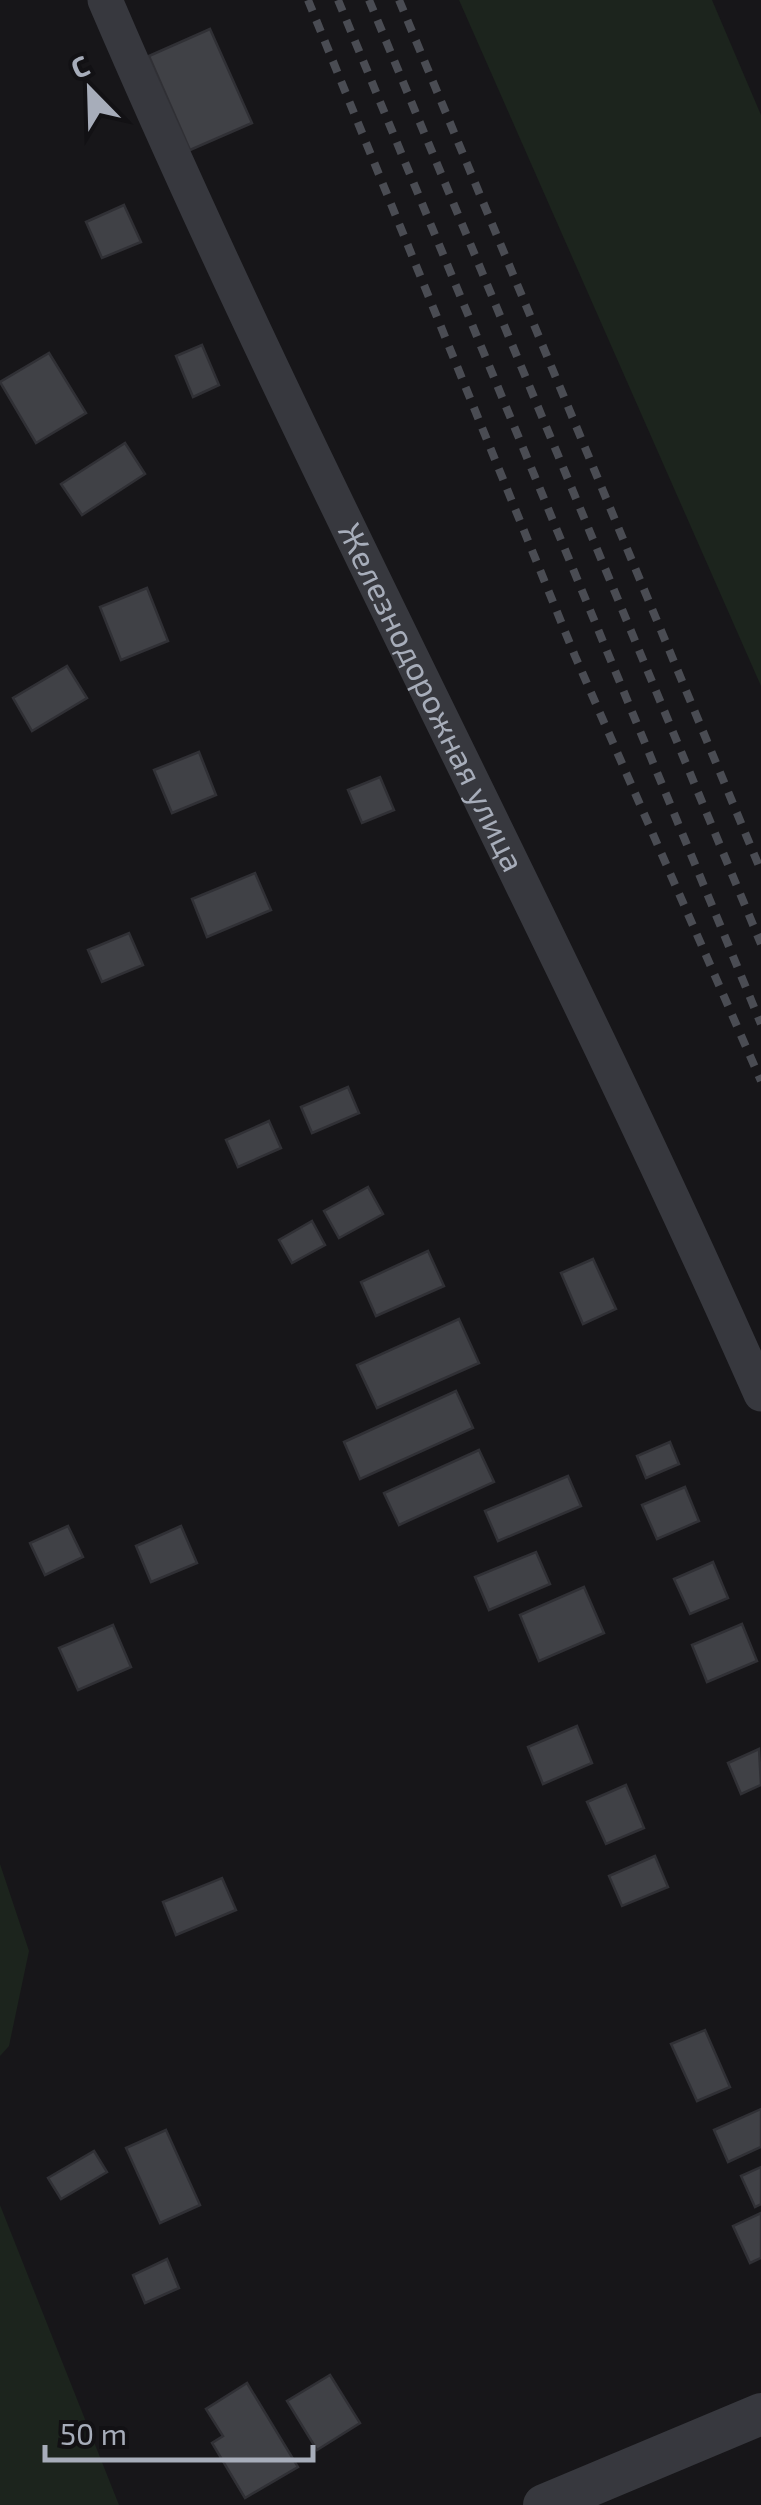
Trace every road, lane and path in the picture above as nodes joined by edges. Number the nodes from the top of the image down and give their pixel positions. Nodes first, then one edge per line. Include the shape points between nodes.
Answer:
1 (105, 0) edge
2 (761, 1394) edge
3 (761, 2414) edge
4 (544, 2505) edge

1 - 2 street, Железнодорожная улица via 188,193 653,1150
3 - 4 street

